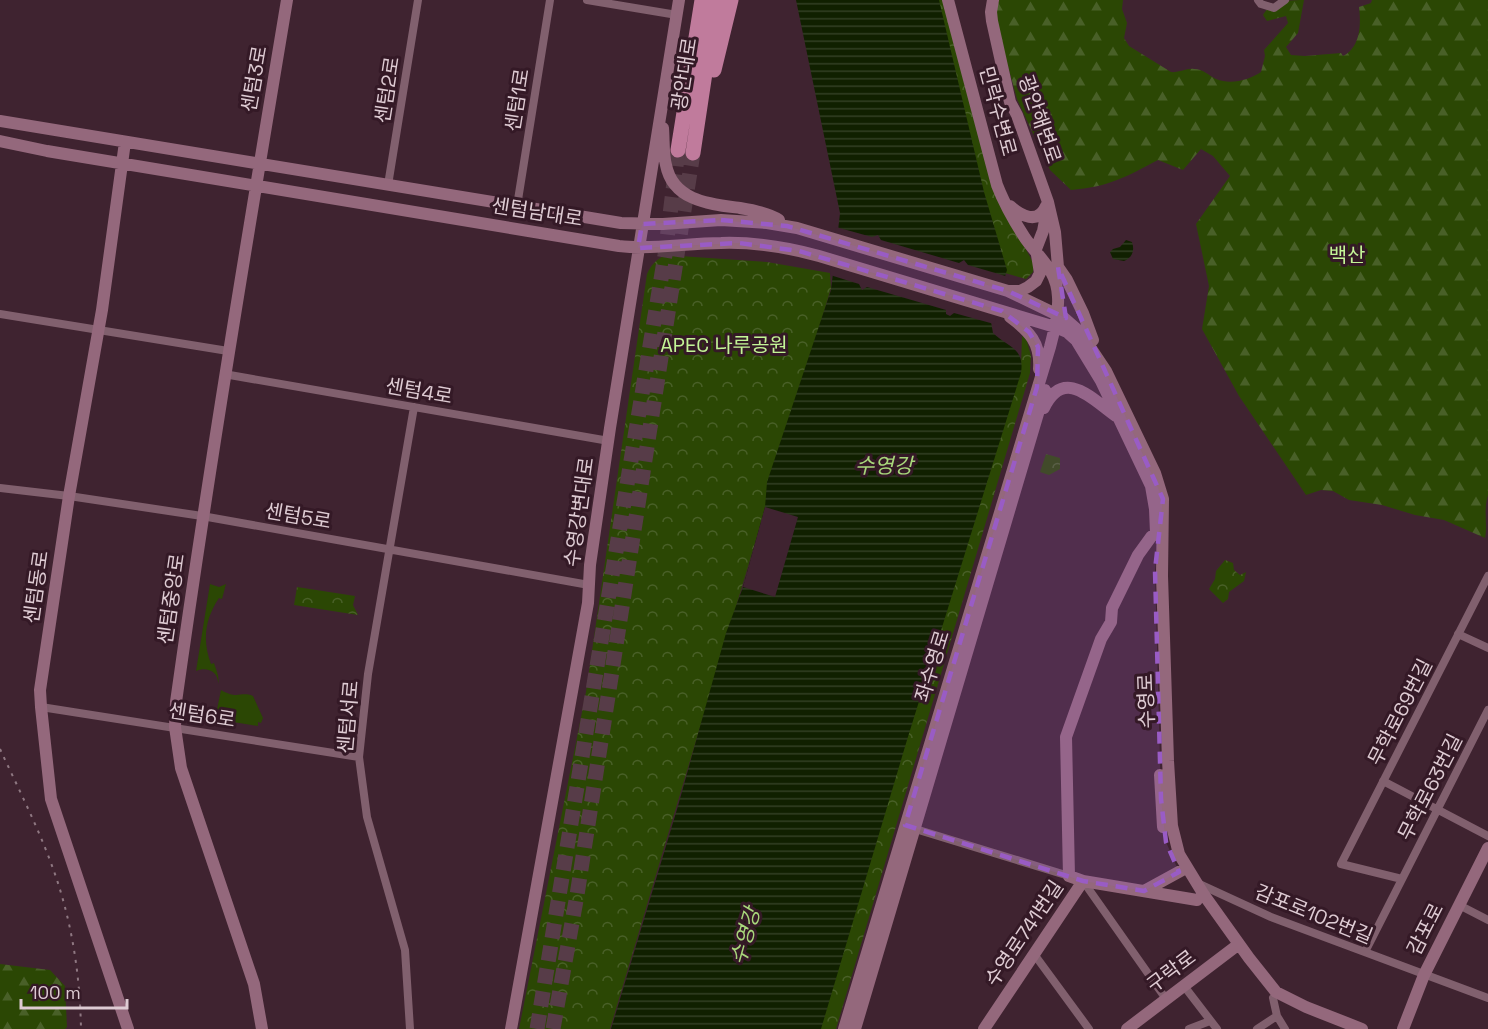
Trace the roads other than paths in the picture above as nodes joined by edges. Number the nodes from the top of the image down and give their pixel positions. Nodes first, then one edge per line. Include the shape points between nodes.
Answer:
1 (287, 0) edge
2 (418, 0) edge
3 (550, 0) edge
4 (587, 0) edge
5 (679, 0) edge
6 (702, 0) edge
7 (716, 0) edge
8 (731, 0) edge
9 (948, 0) edge
10 (993, 0) edge
11 (1258, 0) edge
12 (1285, 0) edge
13 (677, 15) junction
14 (661, 107) junction
15 (0, 121) edge
16 (0, 141) edge
17 (125, 142) junction
18 (689, 149) junction
19 (0, 150) edge
20 (47, 151) junction
21 (123, 164) junction
22 (258, 165) junction
23 (388, 184) junction
24 (255, 186) junction
25 (1002, 197) junction
26 (1048, 202) junction
27 (517, 206) junction
28 (642, 224) junction
29 (787, 226) junction
30 (1038, 246) junction
31 (638, 248) junction
32 (1058, 267) junction
33 (1008, 291) junction
34 (1002, 311) junction
35 (0, 315) edge
36 (1059, 322) junction
37 (98, 329) junction
38 (1094, 350) junction
39 (228, 351) junction
40 (224, 375) junction
41 (1037, 387) junction
42 (414, 407) junction
43 (1037, 416) junction
44 (1118, 417) junction
45 (609, 441) junction
46 (0, 488) edge
47 (69, 496) junction
48 (202, 516) junction
49 (1160, 529) junction
50 (388, 548) junction
51 (1488, 576) edge
52 (589, 585) junction
53 (1458, 634) junction
54 (1488, 648) edge
55 (40, 707) junction
56 (1488, 710) edge
57 (175, 727) junction
58 (359, 757) junction
59 (1383, 781) junction
60 (1438, 809) junction
61 (910, 827) junction
62 (1488, 836) edge
63 (1488, 848) edge
64 (1182, 870) junction
65 (1069, 876) junction
66 (1402, 879) junction
67 (1083, 881) junction
68 (1194, 881) junction
69 (1144, 891) junction
70 (1197, 900) junction
71 (1459, 905) junction
72 (1488, 920) edge
73 (1236, 946) junction
74 (1365, 952) junction
75 (1034, 954) junction
76 (1424, 975) junction
77 (1184, 986) junction
78 (1273, 998) junction
79 (1488, 998) edge
80 (1166, 999) junction
81 (1277, 1016) junction
82 (1210, 1021) junction
83 (128, 1029) edge
84 (262, 1029) edge
85 (410, 1029) edge
86 (511, 1029) edge
87 (844, 1029) edge
88 (855, 1029) edge
89 (984, 1029) edge
90 (1089, 1029) edge
91 (1127, 1029) edge
92 (1189, 1029) edge
93 (1217, 1029) edge
94 (1257, 1029) edge
95 (1285, 1029) edge
96 (1342, 1029) edge
97 (1362, 1029) edge
98 (1403, 1029) edge

1 - 22 main road, 센텀3로
2 - 23 street, 센텀2로
3 - 27 street, 센텀1로
4 - 13 street
5 - 13 main road, 수영강변대로
6 - 18 highway, 광안대로
7 - 18 highway, 광안대로
8 - 18 highway
9 - 25 main road, 민락수변로
10 - 26 main road, 광안해변로 via 992,21 1010,102
11 - 12 street via 1274,8
13 - 14 main road, 수영강변대로
14 - 28 main road, 수영강변대로
14 - 29 main road via 666,166 681,192 699,202 775,217
15 - 17 main road, 센텀남대로
16 - 20 main road, 센텀남대로
17 - 21 main road, 센텀동로
17 - 22 main road, 센텀남대로
19 - 20 main road
20 - 21 main road, 센텀남대로
21 - 24 main road, 센텀남대로
21 - 37 main road, 센텀동로
22 - 23 main road, 센텀남대로
22 - 24 main road, 센텀중앙로
23 - 27 main road, 센텀남대로
24 - 31 main road, 센텀남대로
24 - 39 main road, 센텀중앙로
25 - 26 main road via 1018,213 1032,218 1045,211
25 - 30 main road, 민락수변로 via 1026,239
26 - 30 main road
26 - 32 main road, 광안해변로
27 - 28 main road, 센텀남대로
28 - 29 main road, 센텀남대로 via 721,220
28 - 31 main road, 수영강변대로
29 - 33 main road, 센텀남대로
30 - 32 main road, 민락수변로
30 - 33 main road via 1040,273 1036,281 1020,291
30 - 36 main road, 민락수변로 via 1055,281
31 - 34 main road, 센텀남대로 via 739,243 780,247
31 - 45 main road, 수영강변대로
32 - 36 main road, 민락수변로 via 1065,290
32 - 38 main road via 1083,313
33 - 36 main road, 센텀남대로
34 - 36 main road, 센텀남대로
34 - 41 main road via 1020,324 1038,347
35 - 37 street
36 - 38 main road, 수영로 via 1074,325
36 - 41 main road, 좌수영로
36 - 43 main road, 좌수영로
36 - 44 main road, 수영로 via 1082,348
37 - 39 street
37 - 47 main road, 센텀동로
38 - 49 main road, 수영로 via 1155,473 1163,499
39 - 40 main road, 센텀중앙로
40 - 42 street, 센텀4로
40 - 48 main road, 센텀중앙로
41 - 61 main road, 좌수영로
42 - 45 street, 센텀4로
42 - 50 street, 센텀서로
43 - 44 main road via 1049,398 1069,388 1082,390
43 - 61 main road, 좌수영로
44 - 49 main road, 수영로 via 1151,486
45 - 52 main road, 수영강변대로
46 - 47 street, 센텀5로
47 - 48 street, 센텀5로
47 - 55 main road, 센텀동로
48 - 50 street, 센텀5로
48 - 57 main road, 센텀중앙로
49 - 64 main road, 수영로 via 1170,816
49 - 65 main road via 1138,555 1112,608 1111,622 1101,639 1066,737
50 - 52 street, 센텀5로
50 - 58 street, 센텀서로
51 - 53 street, 무학로69번길
52 - 86 main road, 수영강변대로
53 - 54 street
53 - 59 street, 무학로69번길
55 - 57 street, 센텀6로
55 - 83 main road, 센텀동로 via 51,799
56 - 60 street, 무학로63번길
57 - 58 street, 센텀6로
57 - 84 main road, 센텀중앙로 via 181,768 254,984
58 - 85 street, 센텀서로 via 367,817 405,950
59 - 60 street
59 - 66 street, 무학로69번길 via 1341,864
60 - 62 street
60 - 66 street, 무학로63번길
61 - 65 street
61 - 87 main road, 좌수영로
61 - 88 main road, 좌수영로
63 - 71 main road, 감포로
64 - 68 main road, 수영로
64 - 69 main road
64 - 70 main road, 수영로
65 - 67 main road
66 - 74 street, 무학로63번길
67 - 69 main road, 수영로741번길
67 - 75 main road, 수영로741번길
67 - 80 street
68 - 73 main road, 수영로
68 - 74 street, 감포로102번길 via 1270,917
69 - 70 main road, 수영로741번길
70 - 73 main road, 수영로
71 - 72 street
71 - 76 main road, 감포로
73 - 77 main road, 구락로
73 - 78 main road, 수영로 via 1258,983
73 - 97 main road, 수영로 via 1284,997
74 - 76 street, 감포로102번길
75 - 89 main road, 수영로741번길
75 - 90 street
76 - 79 street, 감포로102번길
76 - 98 main road, 감포로
77 - 80 main road, 구락로
77 - 82 street
78 - 81 street
78 - 96 main road, 수영로
80 - 91 main road, 구락로
81 - 94 street
81 - 95 street
82 - 92 street
82 - 93 street

